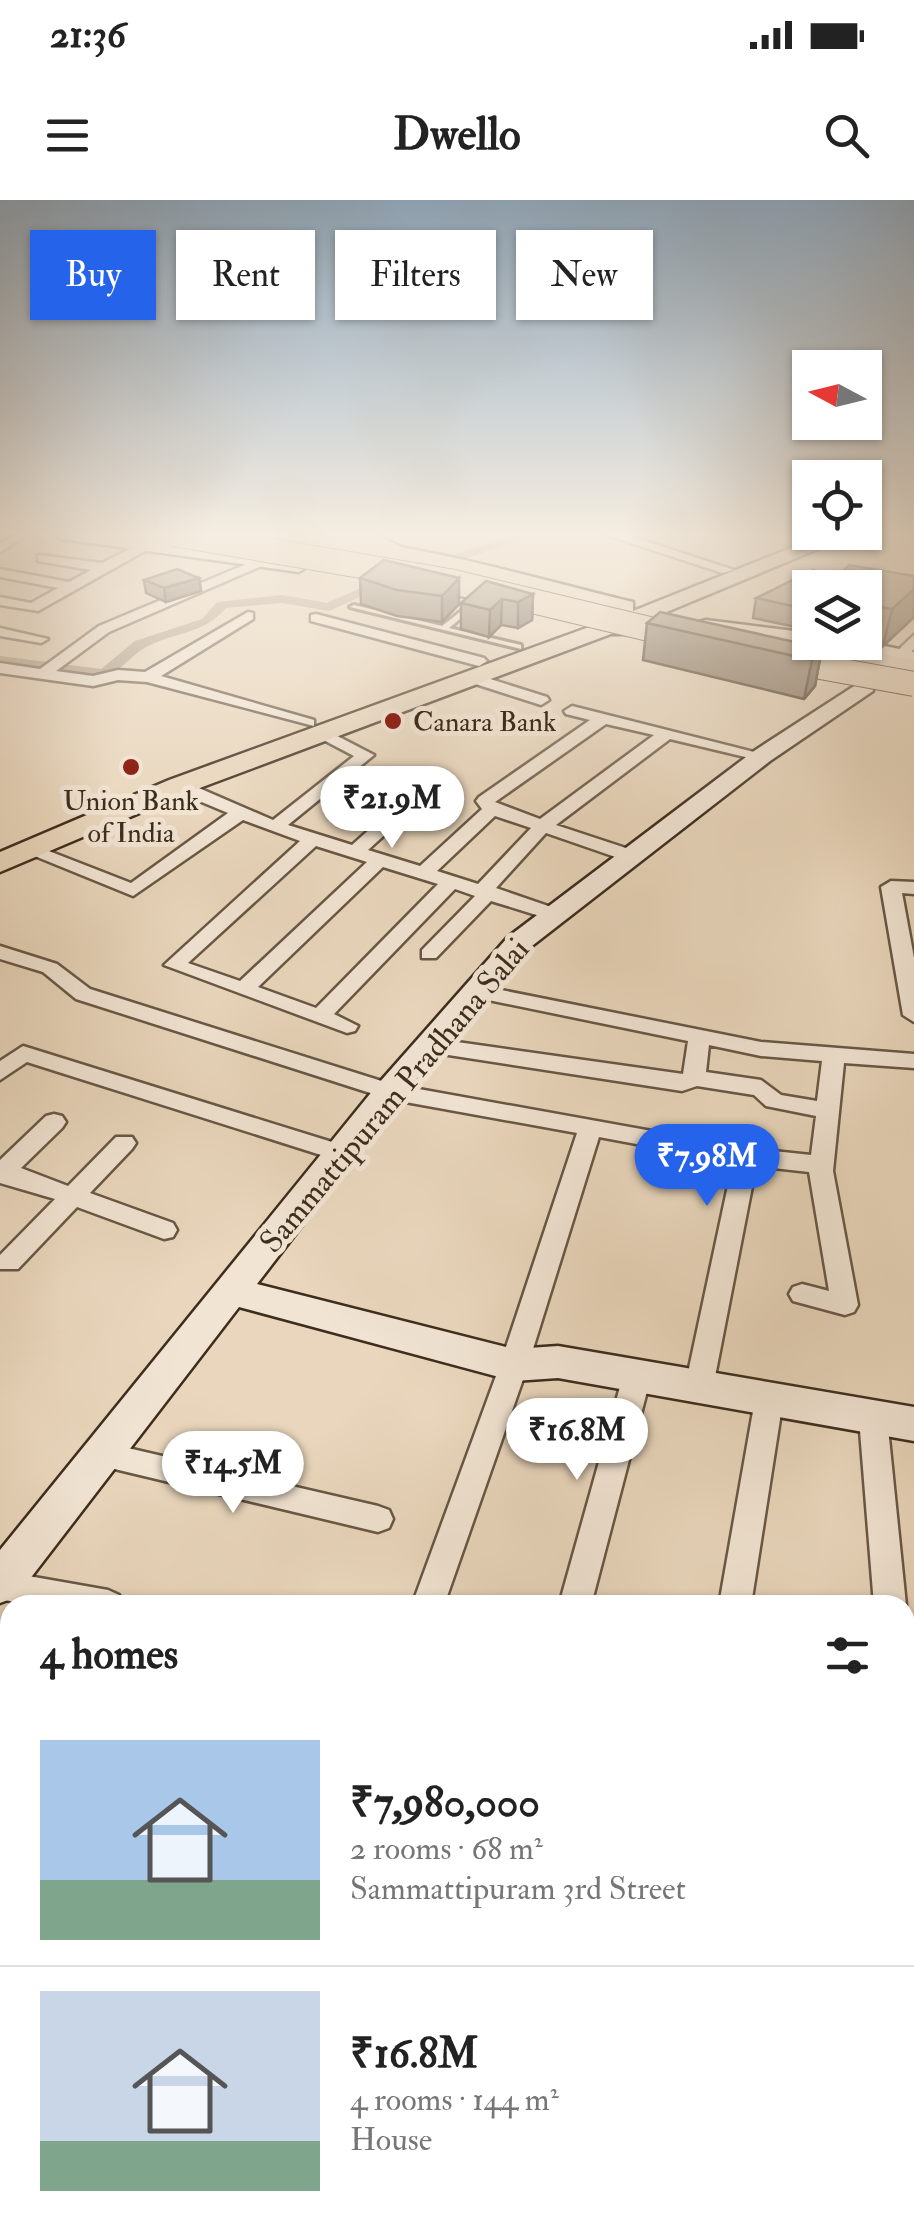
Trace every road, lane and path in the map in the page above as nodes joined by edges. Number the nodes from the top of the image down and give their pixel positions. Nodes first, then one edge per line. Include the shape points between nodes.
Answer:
1 (104, 629) edge
2 (227, 629) edge
3 (350, 629) edge
4 (449, 629) edge
5 (558, 629) edge
6 (560, 629) edge
7 (639, 629) edge
8 (648, 629) edge
9 (684, 629) edge
10 (756, 629) edge
11 (760, 629) edge
12 (0, 632) edge
13 (792, 636) edge
14 (41, 638) dead end
15 (518, 647) junction
16 (882, 651) edge
17 (910, 655) edge
18 (53, 667) junction
19 (0, 668) edge
20 (474, 669) junction
21 (23, 670) junction
22 (914, 676) edge
23 (148, 677) junction
24 (0, 684) edge
25 (914, 684) edge
26 (864, 686) junction
27 (914, 694) edge
28 (541, 700) dead end
29 (572, 711) dead end
30 (603, 719) junction
31 (314, 728) junction
32 (666, 734) junction
33 (762, 756) junction
34 (179, 786) junction
35 (492, 809) junction
36 (240, 814) junction
37 (396, 815) dead end
38 (543, 826) junction
39 (275, 827) junction
40 (313, 839) junction
41 (0, 847) edge
42 (29, 850) junction
43 (355, 852) junction
44 (630, 856) junction
45 (380, 860) junction
46 (0, 863) edge
47 (424, 873) junction
48 (450, 882) junction
49 (914, 888) edge
50 (486, 891) junction
51 (553, 914) junction
52 (909, 942) edge
53 (0, 952) edge
54 (429, 954) dead end
55 (244, 990) junction
56 (476, 991) junction
57 (914, 1015) edge
58 (320, 1016) junction
59 (347, 1026) dead end
60 (699, 1037) junction
61 (0, 1044) edge
62 (429, 1045) junction
63 (23, 1053) junction
64 (834, 1055) junction
65 (914, 1061) edge
66 (0, 1073) edge
67 (694, 1078) junction
68 (388, 1092) junction
69 (828, 1111) junction
70 (54, 1122) dead end
71 (590, 1130) junction
72 (124, 1144) dead end
73 (340, 1153) junction
74 (746, 1156) junction
75 (822, 1165) junction
76 (1, 1172) edge
77 (72, 1198) junction
78 (164, 1230) dead end
79 (9, 1262) dead end
80 (231, 1291) junction
81 (802, 1294) dead end
82 (514, 1365) junction
83 (637, 1376) junction
84 (699, 1388) junction
85 (769, 1400) junction
86 (873, 1418) junction
87 (914, 1424) edge
88 (102, 1454) junction
89 (378, 1519) dead end
90 (0, 1584) edge
91 (57, 1595) edge
92 (432, 1595) edge
93 (578, 1595) edge
94 (737, 1595) edge
95 (889, 1595) edge

1 - 18 street
2 - 23 street
3 - 20 street
4 - 15 lane
5 - 15 main road
6 - 20 main road
7 - 26 main road
8 - 25 main road, bridge
9 - 22 main road, bridge
10 - 13 street
11 - 17 main road
12 - 14 street
15 - 20 main road
16 - 17 street
18 - 21 street
18 - 23 street via 93,680
19 - 21 street
20 - 28 street
20 - 31 main road
21 - 24 street
23 - 31 street
26 - 27 main road
26 - 33 street, Sammattipuram Pradhana Salai
29 - 30 street
30 - 32 street
30 - 35 street via 490,794 485,801
31 - 34 main road
31 - 39 street via 366,755
31 - 41 main road
32 - 33 street
32 - 38 street
33 - 44 street, Sammattipuram Pradhana Salai
34 - 36 street
34 - 42 main road
35 - 38 street
35 - 47 street
36 - 39 street
36 - 42 street via 133,890
37 - 43 street
38 - 44 street
38 - 50 street
39 - 40 street
40 - 43 street
40 - 55 street via 174,965
42 - 46 main road
43 - 45 street
44 - 51 street, Sammattipuram Pradhana Salai
45 - 47 street
45 - 55 street
47 - 48 street
48 - 50 street
48 - 58 street
49 - 52 street via 891,886
50 - 51 street
50 - 54 street
51 - 56 street, Sammattipuram Pradhana Salai
52 - 57 street
53 - 68 street via 50,968 84,994
55 - 58 street
56 - 60 street
56 - 62 street, Sammattipuram Pradhana Salai
58 - 59 street
60 - 64 street
60 - 67 street
61 - 63 street
62 - 67 street via 682,1084
62 - 68 street, Sammattipuram Pradhana Salai
63 - 66 street
63 - 73 street
64 - 65 street
64 - 69 street
67 - 69 street via 761,1088 774,1101
68 - 71 street
68 - 73 street, Sammattipuram Pradhana Salai
69 - 75 street
70 - 76 street
71 - 74 street
71 - 82 street
72 - 77 street
73 - 80 street, Sammattipuram Pradhana Salai
74 - 75 street
74 - 84 street
75 - 81 street via 845,1305
76 - 77 street
77 - 78 street
77 - 79 street
80 - 82 street
80 - 88 street, Sammattipuram Pradhana Salai
82 - 83 street via 558,1362
82 - 92 street
83 - 84 street
83 - 93 street
84 - 85 street
85 - 86 street
85 - 94 street
86 - 87 street
86 - 95 street
88 - 89 street
88 - 90 street, Sammattipuram Pradhana Salai
90 - 91 street

